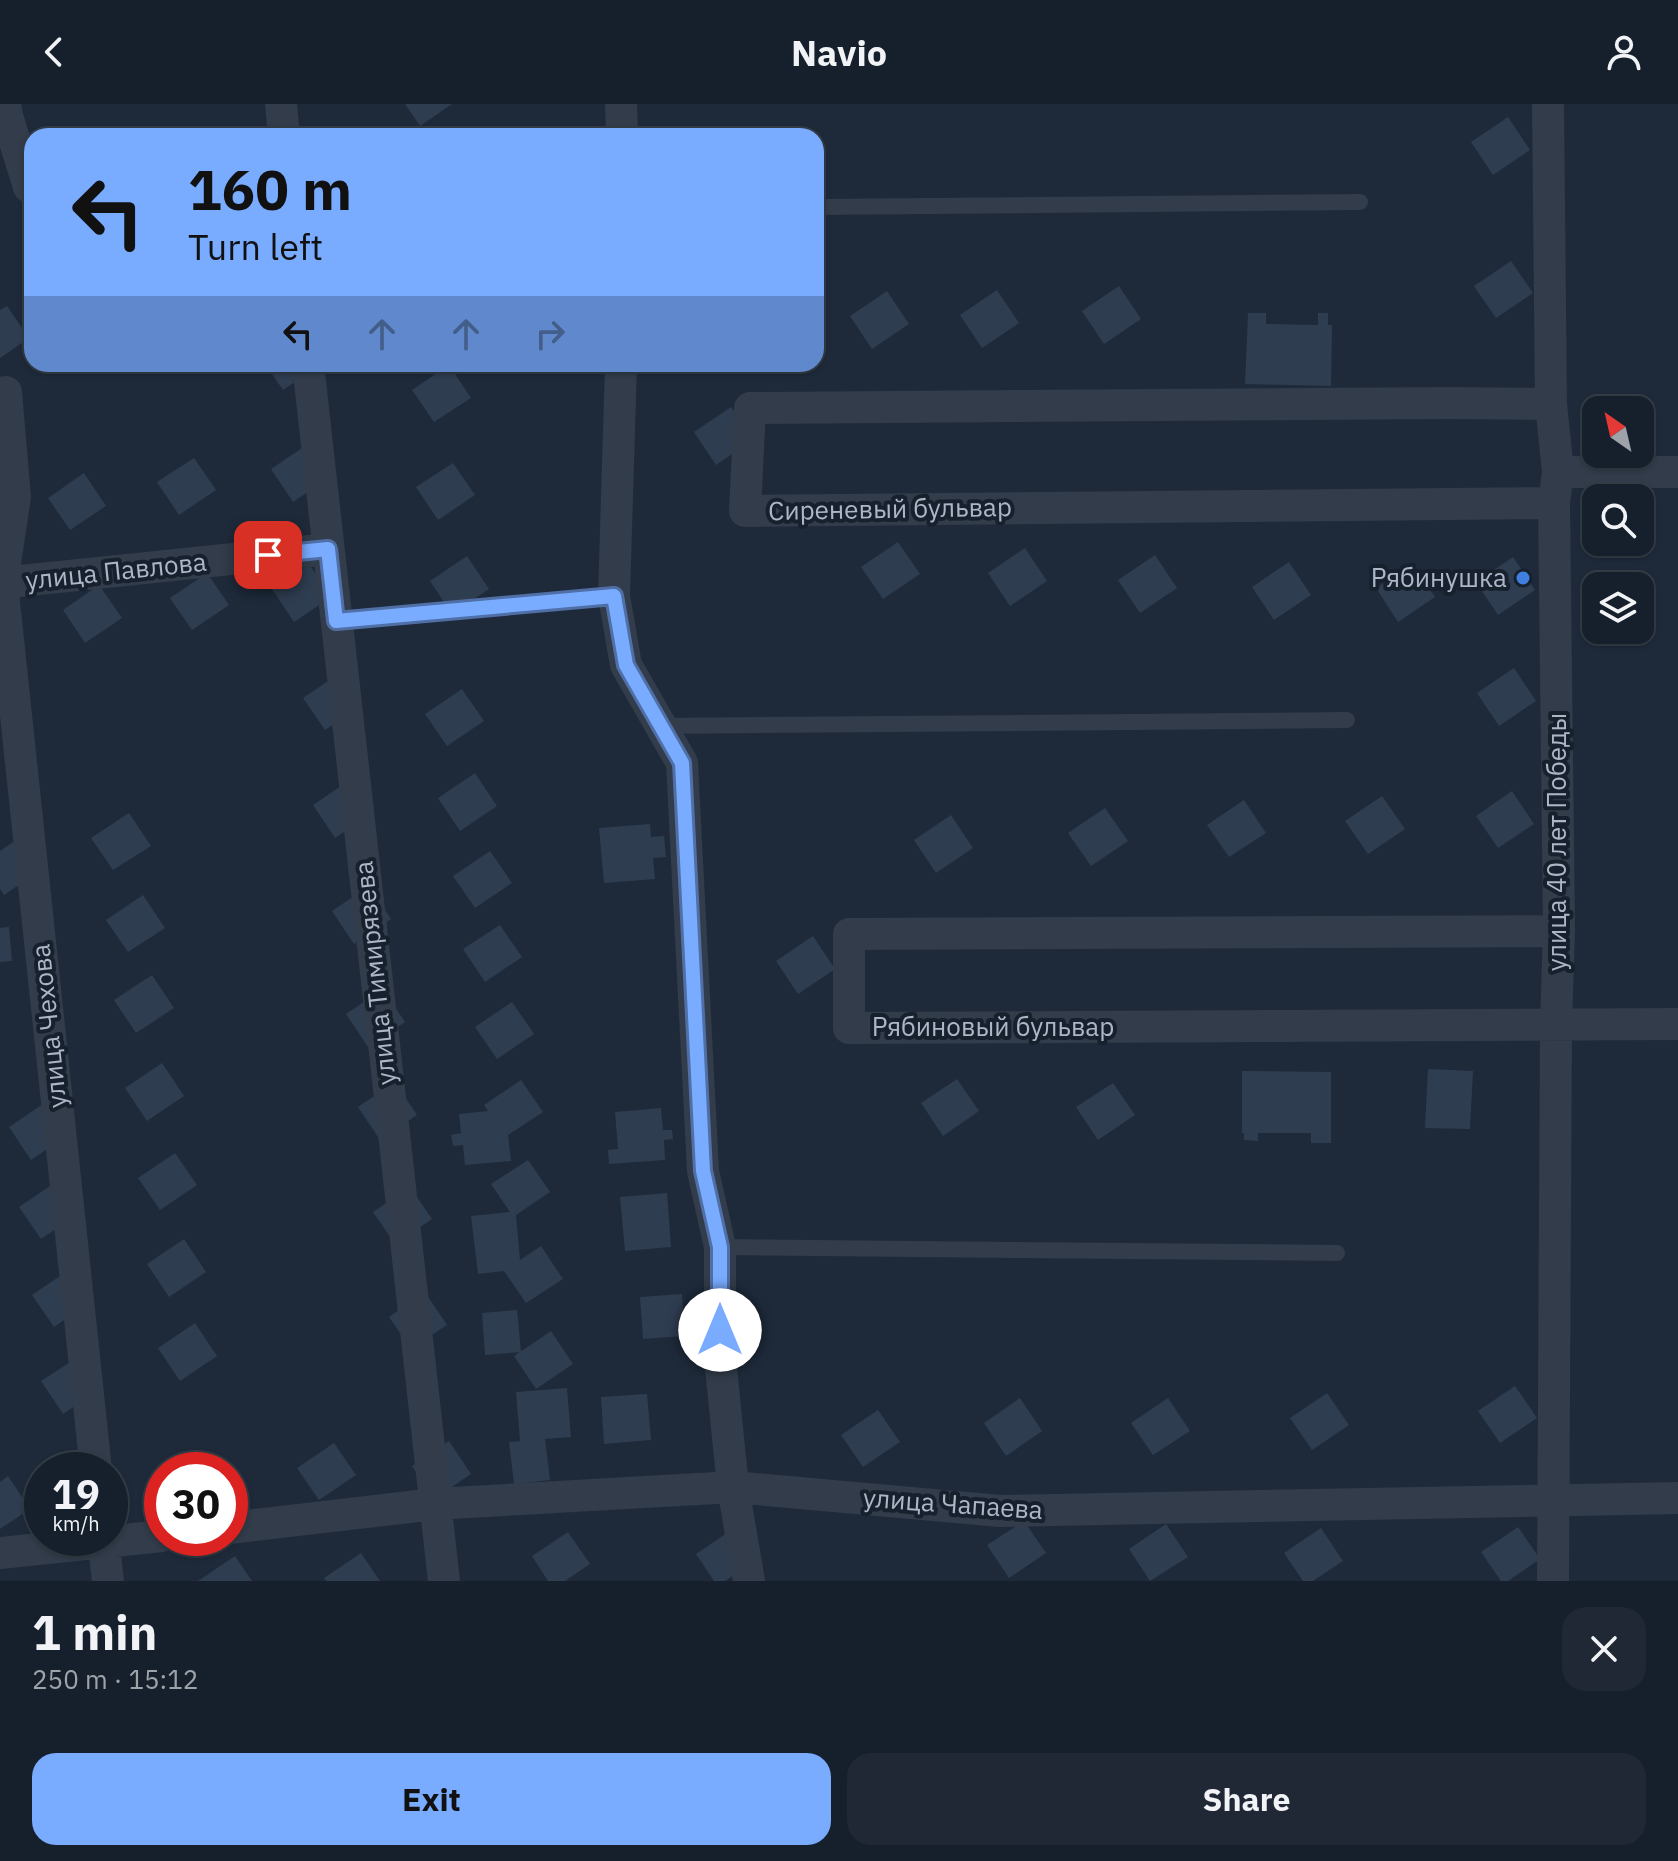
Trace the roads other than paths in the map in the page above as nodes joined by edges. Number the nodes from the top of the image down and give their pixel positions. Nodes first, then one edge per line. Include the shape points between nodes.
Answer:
1 (5, 104) edge
2 (281, 104) edge
3 (621, 104) edge
4 (1548, 104) edge
5 (283, 128) edge
6 (622, 128) edge
7 (24, 171) edge
8 (1360, 202) dead end
9 (824, 207) edge
10 (309, 372) edge
11 (621, 372) edge
12 (0, 393) edge
13 (1551, 404) junction
14 (1678, 472) edge
15 (1556, 487) junction
16 (328, 549) junction
17 (1, 583) edge
18 (614, 596) junction
19 (336, 621) junction
20 (1347, 720) dead end
21 (661, 726) junction
22 (1559, 931) junction
23 (1556, 1024) junction
24 (1678, 1024) edge
25 (720, 1247) junction
26 (1337, 1253) dead end
27 (94, 1452) edge
28 (733, 1487) junction
29 (1678, 1498) edge
30 (1553, 1501) junction
31 (435, 1504) junction
32 (248, 1526) edge
33 (24, 1550) edge
34 (0, 1553) edge
35 (105, 1556) edge
36 (108, 1581) edge
37 (444, 1581) edge
38 (749, 1581) edge
39 (1553, 1581) edge

1 - 7 street
2 - 5 street
3 - 6 street
4 - 13 street, улица 40 лет Победы
8 - 9 lane
10 - 16 street, улица Тимирязева
11 - 18 street
12 - 17 street, улица Чехова via 6,392 15,497
13 - 15 street, улица 40 лет Победы
13 - 15 street, Сиреневый бульвар via 750,408 745,511
14 - 15 street
15 - 22 street, улица 40 лет Победы
16 - 17 street, улица Павлова
16 - 19 street, улица Тимирязева
17 - 27 street, улица Чехова
18 - 19 lane
18 - 21 street via 626,665
19 - 31 street, улица Тимирязева
20 - 21 lane
21 - 25 street via 682,763 703,1171
22 - 23 street, улица 40 лет Победы
22 - 23 street, Рябиновый бульвар via 849,934 849,1028
23 - 24 street
23 - 30 street, улица 40 лет Победы
25 - 26 lane
25 - 28 street via 720,1358
28 - 30 street, улица Чапаева via 1000,1511
28 - 31 street, улица Чапаева
28 - 38 street
29 - 30 street, улица Чапаева
30 - 39 street, улица 40 лет Победы
31 - 32 street, улица Чапаева
31 - 37 street, улица Тимирязева
33 - 34 street
35 - 36 street

